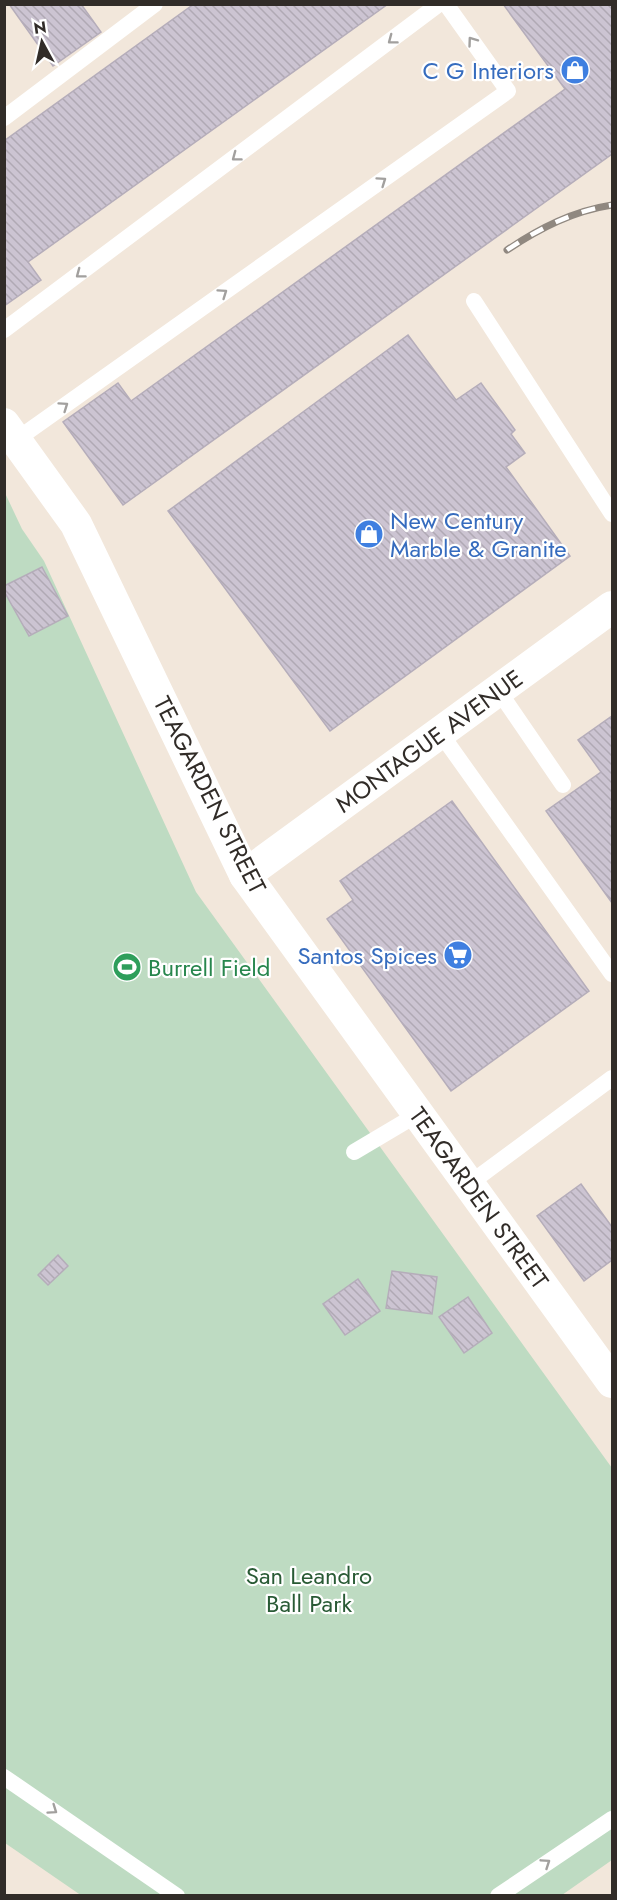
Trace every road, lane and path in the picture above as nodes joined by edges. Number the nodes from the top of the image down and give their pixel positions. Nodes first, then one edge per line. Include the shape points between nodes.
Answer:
1 (155, 4) edge
2 (438, 4) edge
3 (446, 4) edge
4 (4, 118) edge
5 (474, 301) dead end
6 (4, 330) edge
7 (10, 432) edge
8 (612, 514) edge
9 (612, 607) edge
10 (498, 690) junction
11 (441, 734) junction
12 (563, 785) dead end
13 (245, 875) junction
14 (612, 974) edge
15 (612, 1078) edge
16 (418, 1114) junction
17 (354, 1152) dead end
18 (469, 1184) junction
19 (612, 1382) edge
20 (4, 1777) edge
21 (612, 1819) edge
22 (177, 1896) edge
23 (498, 1896) edge

1 - 4 lane
2 -> 6 lane
7 -> 3 lane via 508,91
5 - 8 lane
7 - 13 street, TEAGARDEN STREET via 76,524
9 - 10 street, MONTAGUE AVENUE
10 - 11 street, MONTAGUE AVENUE
10 - 12 lane
11 - 13 street, MONTAGUE AVENUE
11 - 14 lane
13 - 16 street, TEAGARDEN STREET
15 - 18 lane
16 - 17 lane
16 - 18 street, TEAGARDEN STREET
18 - 19 street, TEAGARDEN STREET
20 -> 22 lane
23 -> 21 lane

